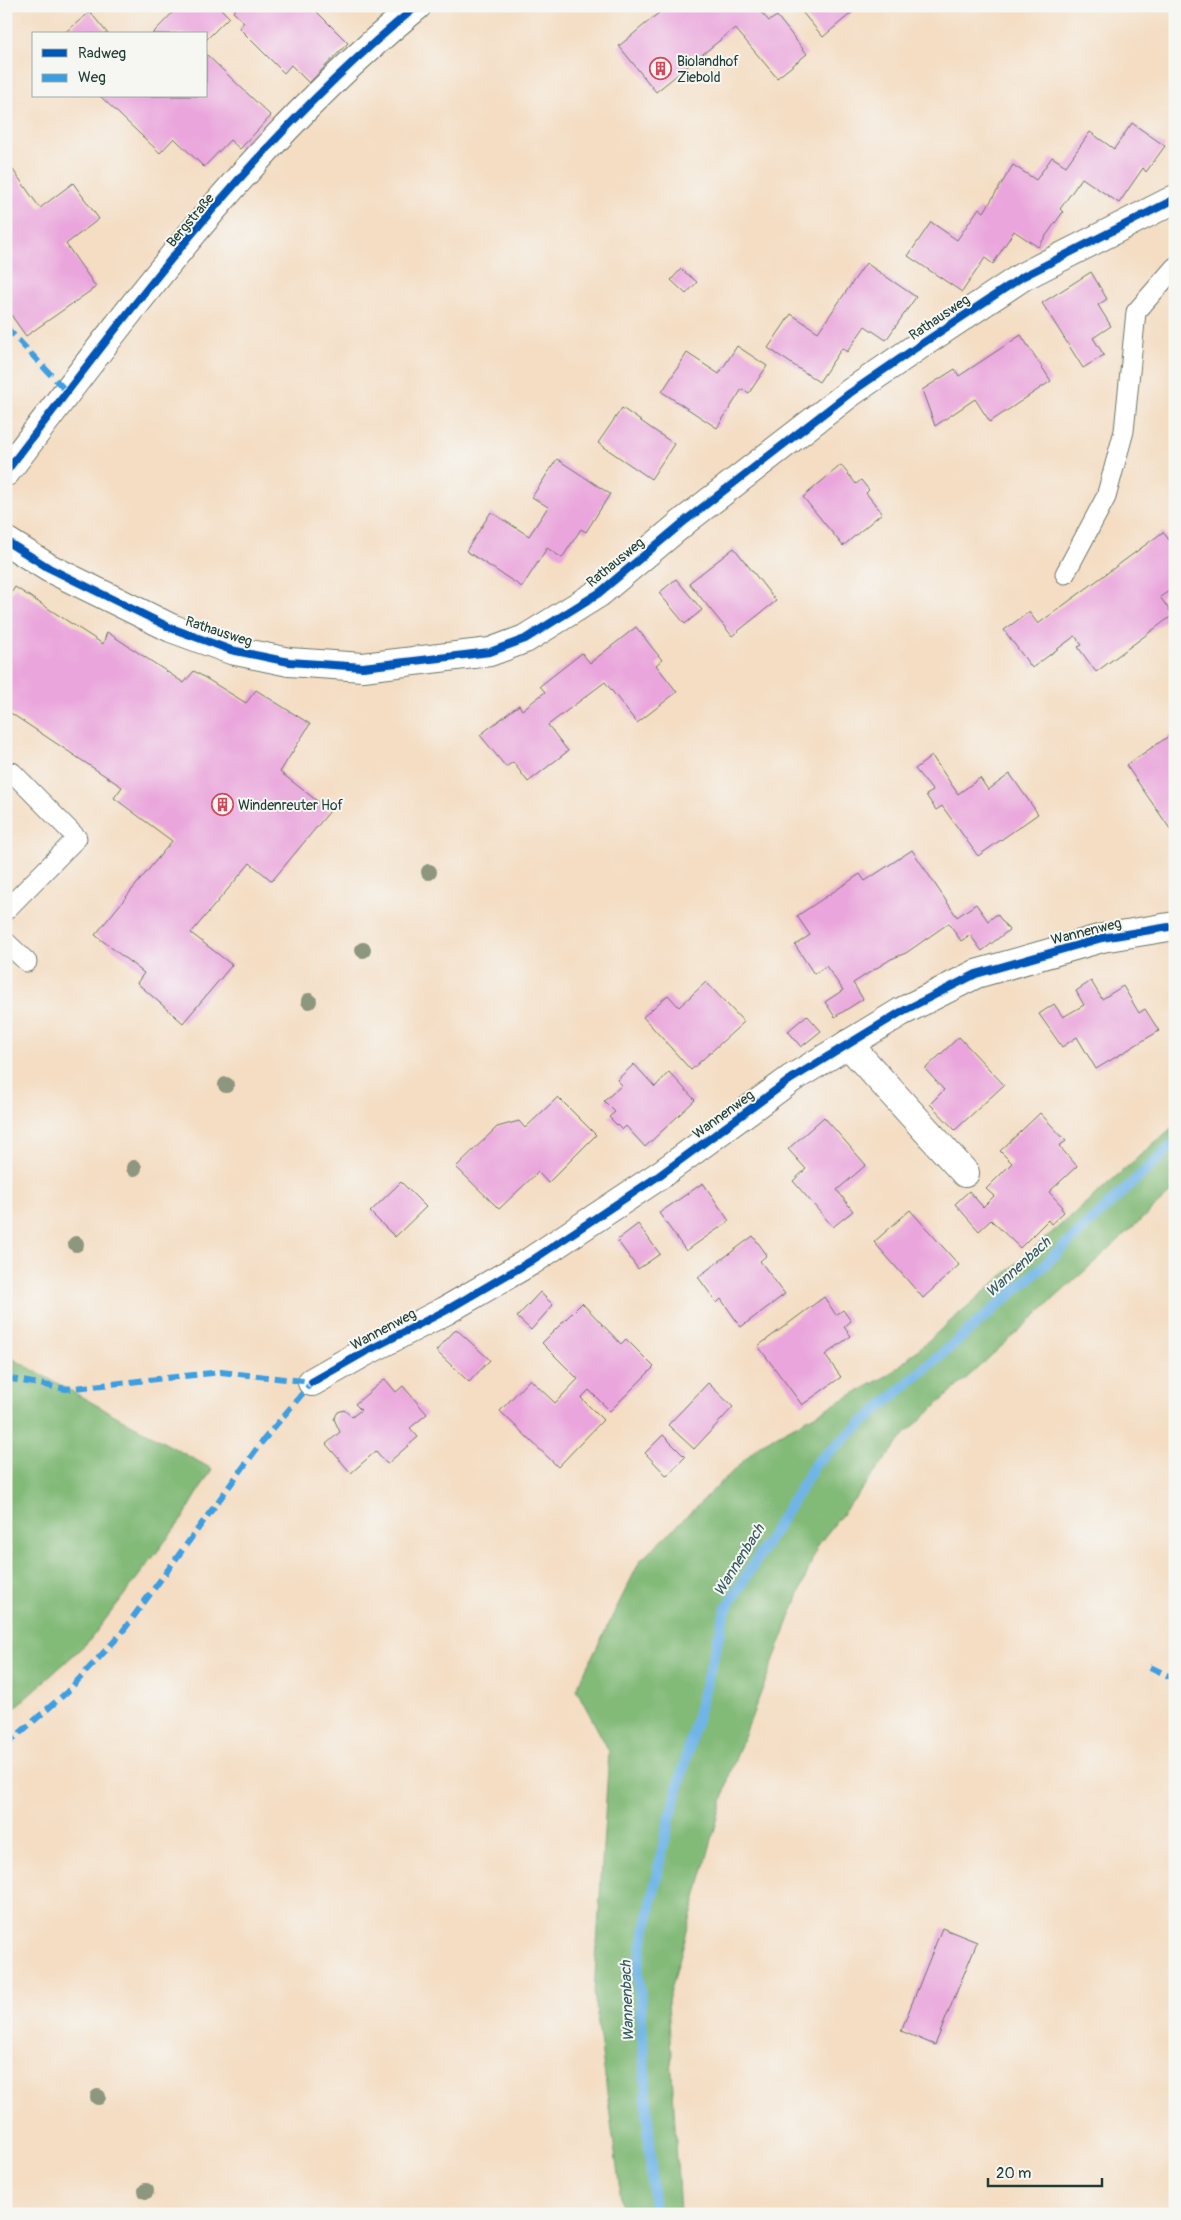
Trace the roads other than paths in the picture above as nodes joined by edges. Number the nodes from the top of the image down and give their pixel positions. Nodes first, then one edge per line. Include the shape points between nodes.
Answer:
1 (417, 6) edge
2 (1175, 199) edge
3 (1175, 267) edge
4 (6, 472) edge
5 (6, 541) edge
6 (1065, 574) dead end
7 (6, 778) edge
8 (6, 910) edge
9 (1175, 926) edge
10 (6, 942) edge
11 (27, 962) dead end
12 (848, 1044) junction
13 (965, 1173) dead end
14 (312, 1382) dead end

1 - 4 street, Bergstraße via 369,46 257,158
2 - 5 street, Rathausweg via 1022,277 920,344 850,393 686,520 599,593 525,639 490,652 363,667 289,662 231,650 171,628 49,568
3 - 6 lane via 1136,312 1124,431 1106,497
7 - 8 lane via 12,772 78,838
9 - 12 street, Wannenweg via 1102,938 976,974
10 - 11 lane
12 - 13 street
12 - 14 street, Wannenweg via 531,1261

